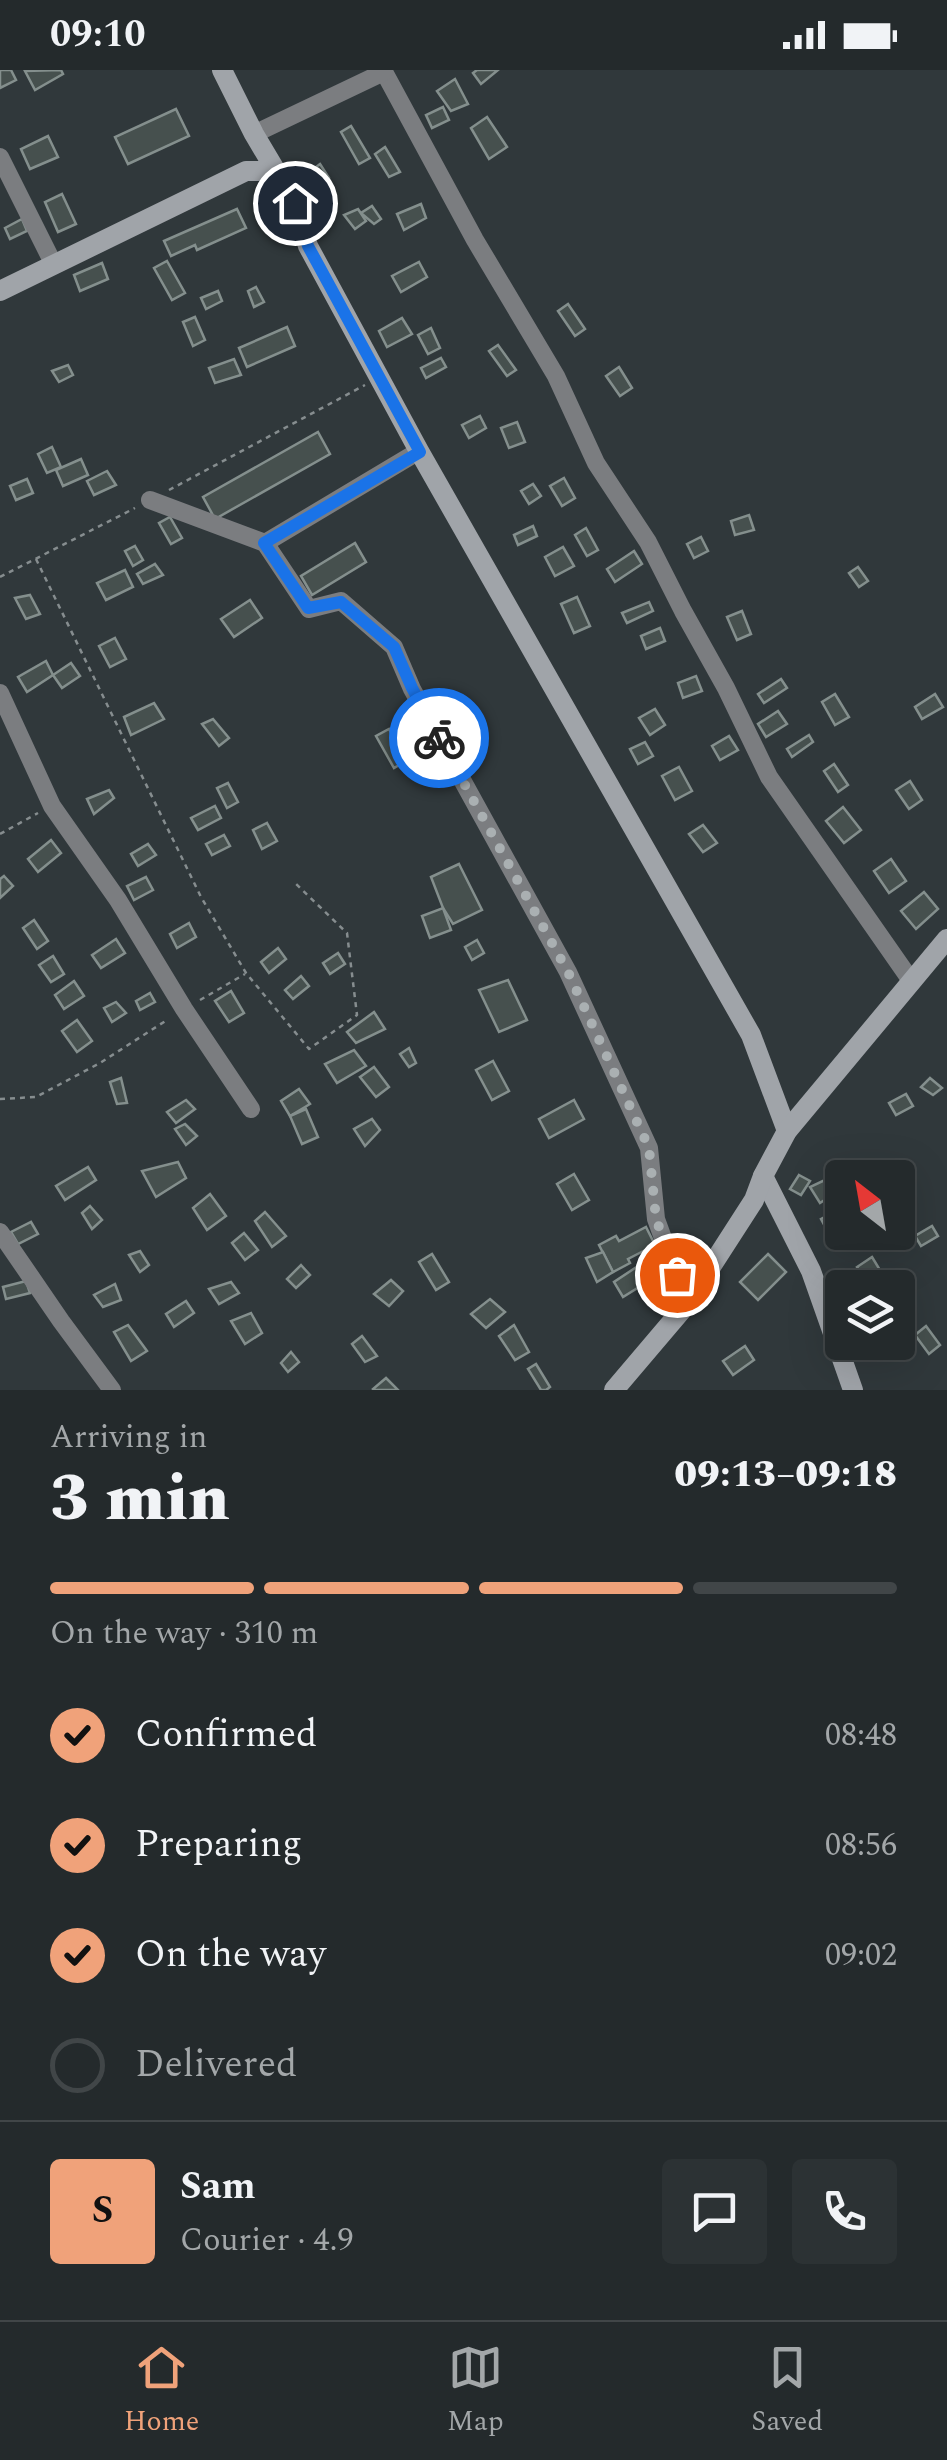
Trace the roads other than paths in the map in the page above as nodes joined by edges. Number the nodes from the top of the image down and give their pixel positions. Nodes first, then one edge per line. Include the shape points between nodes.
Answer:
1 (222, 70) edge
2 (383, 71) edge
3 (254, 134) junction
4 (0, 157) edge
5 (276, 171) junction
6 (54, 265) junction
7 (0, 291) edge
8 (420, 452) junction
9 (150, 500) road end
10 (264, 543) junction
11 (0, 693) edge
12 (947, 939) edge
13 (912, 982) junction
14 (252, 1109) dead end
15 (787, 1130) junction
16 (763, 1176) junction
17 (0, 1232) edge
18 (687, 1304) junction
19 (112, 1390) edge
20 (614, 1390) edge
21 (854, 1390) edge

1 - 3 street
2 - 3 street
2 - 13 street via 556,376 596,463 648,542 770,777
3 - 5 street
4 - 6 street
5 - 6 street via 246,171
5 - 8 street via 308,246
6 - 7 street
8 - 10 street
8 - 15 street via 751,1035
9 - 10 street
10 - 18 street via 308,608 341,602 394,647 568,972 649,1148 656,1219
11 - 14 street via 52,806
12 - 13 street
13 - 15 street
15 - 16 street
16 - 18 street
16 - 21 street via 812,1271
17 - 19 street
18 - 20 street

